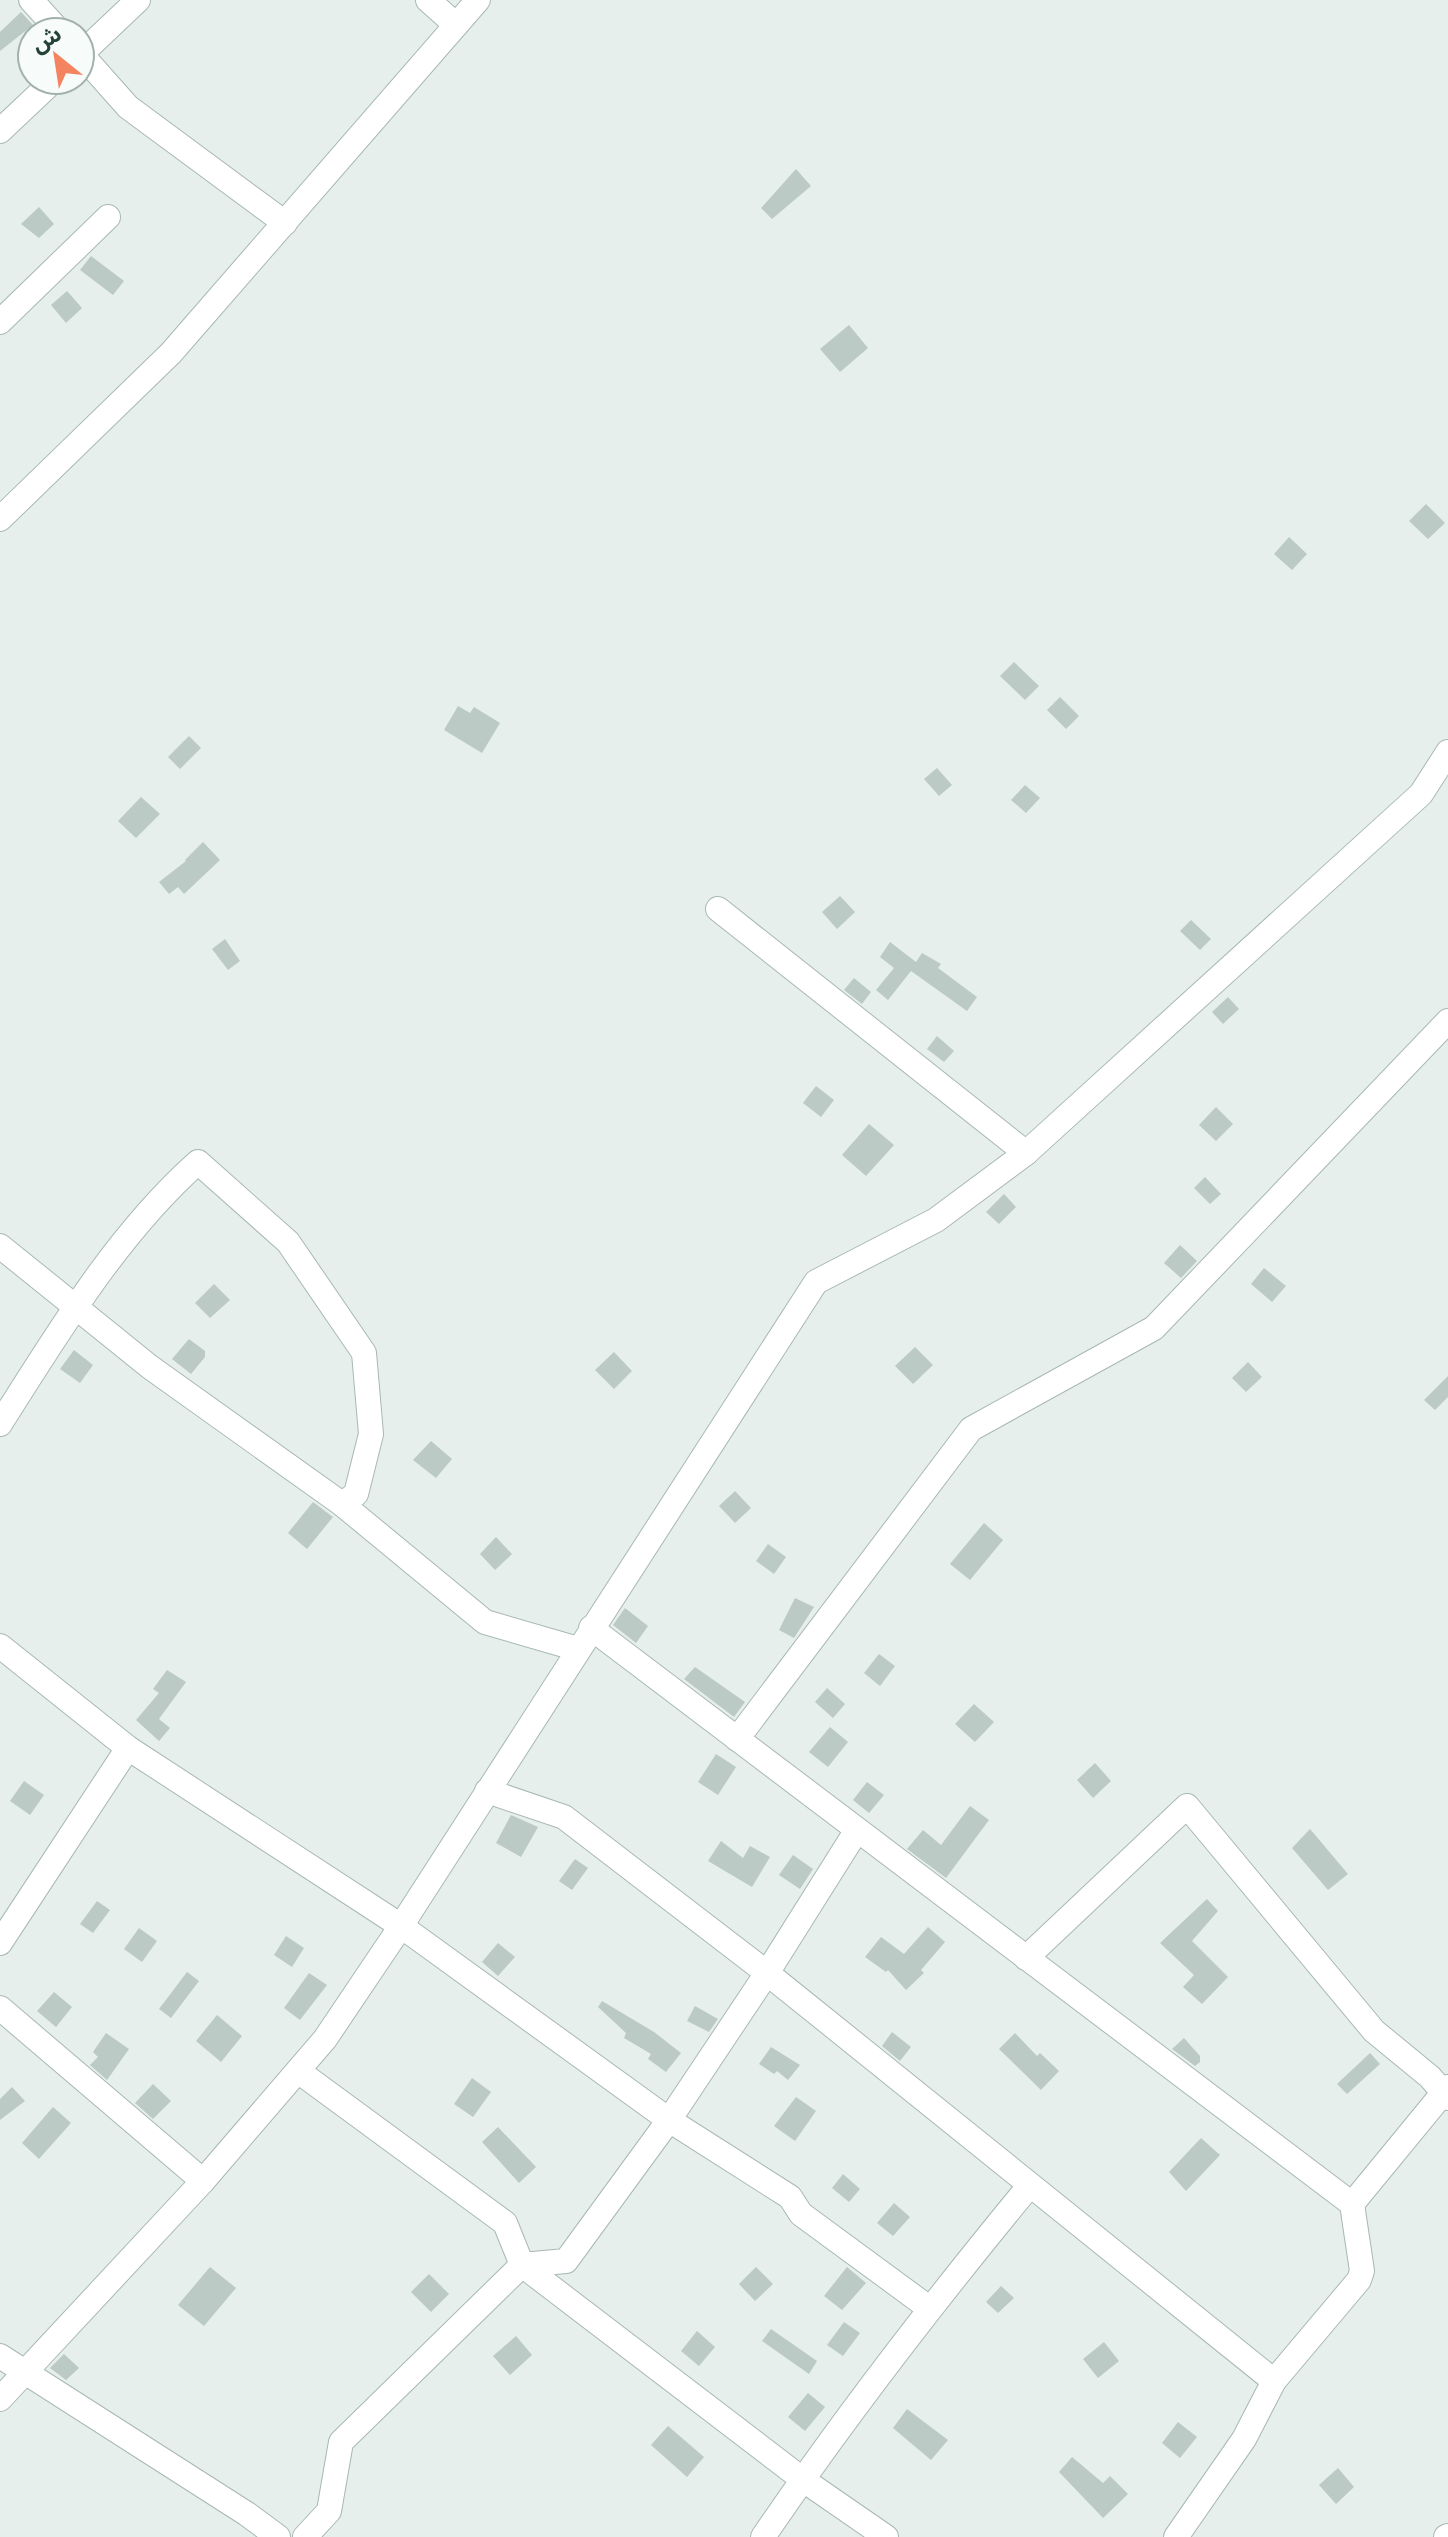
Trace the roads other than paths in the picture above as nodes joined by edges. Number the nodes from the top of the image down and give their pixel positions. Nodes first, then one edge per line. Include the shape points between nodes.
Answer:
1 (31, 0) edge
2 (138, 0) edge
3 (428, 0) edge
4 (478, 0) edge
5 (46, 16) edge
6 (456, 25) junction
7 (96, 39) edge
8 (96, 72) edge
9 (37, 96) edge
10 (0, 131) edge
11 (108, 217) dead end
12 (285, 223) junction
13 (0, 322) edge
14 (0, 519) edge
15 (1448, 752) edge
16 (718, 909) dead end
17 (1448, 1021) edge
18 (1026, 1153) junction
19 (0, 1246) edge
20 (77, 1305) junction
21 (0, 1424) edge
22 (342, 1504) junction
23 (584, 1639) junction
24 (0, 1646) edge
25 (737, 1739) junction
26 (128, 1748) junction
27 (487, 1791) junction
28 (857, 1830) junction
29 (401, 1926) junction
30 (5, 1942) edge
31 (1026, 1958) junction
32 (767, 1973) junction
33 (0, 2008) edge
34 (298, 2071) junction
35 (1446, 2092) edge
36 (669, 2120) junction
37 (203, 2181) junction
38 (1030, 2185) junction
39 (1352, 2204) junction
40 (522, 2265) junction
41 (929, 2308) junction
42 (0, 2356) edge
43 (24, 2373) junction
44 (1274, 2381) junction
45 (0, 2399) edge
46 (802, 2479) junction
47 (278, 2537) edge
48 (305, 2537) edge
49 (763, 2537) edge
50 (886, 2537) edge
51 (1176, 2537) edge

1 - 5 street
2 - 7 street
3 - 6 street
4 - 6 street
6 - 12 street
8 - 12 street via 128,107
9 - 10 street
11 - 13 street
12 - 14 street via 171,353
15 - 18 street via 1421,794
16 - 18 street
17 - 25 street via 1154,1328 971,1429
18 - 23 street via 936,1220 816,1282
19 - 20 street
20 - 21 street
20 - 22 street via 150,1367
20 - 22 street via 168,1189 198,1162 288,1242 364,1353 371,1434 356,1494
22 - 23 street via 485,1622
23 - 25 street
23 - 27 street
24 - 26 street
25 - 28 street
26 - 29 street
26 - 30 street
27 - 29 street
27 - 32 street via 564,1817
28 - 31 street
28 - 32 street
29 - 34 street
29 - 36 street
31 - 35 street via 1187,1806 1374,2031
31 - 39 street
32 - 36 street
32 - 38 street
33 - 37 street
34 - 37 street
34 - 40 street via 505,2223
35 - 39 street
36 - 40 street via 566,2261
36 - 41 street via 790,2197 801,2214
37 - 43 street
38 - 41 street
38 - 44 street
39 - 44 street via 1359,2280
40 - 46 street
40 - 48 street via 341,2442 329,2511
41 - 46 street
42 - 43 street
43 - 45 street
43 - 47 street
44 - 51 street via 1244,2439
46 - 49 street
46 - 50 street

